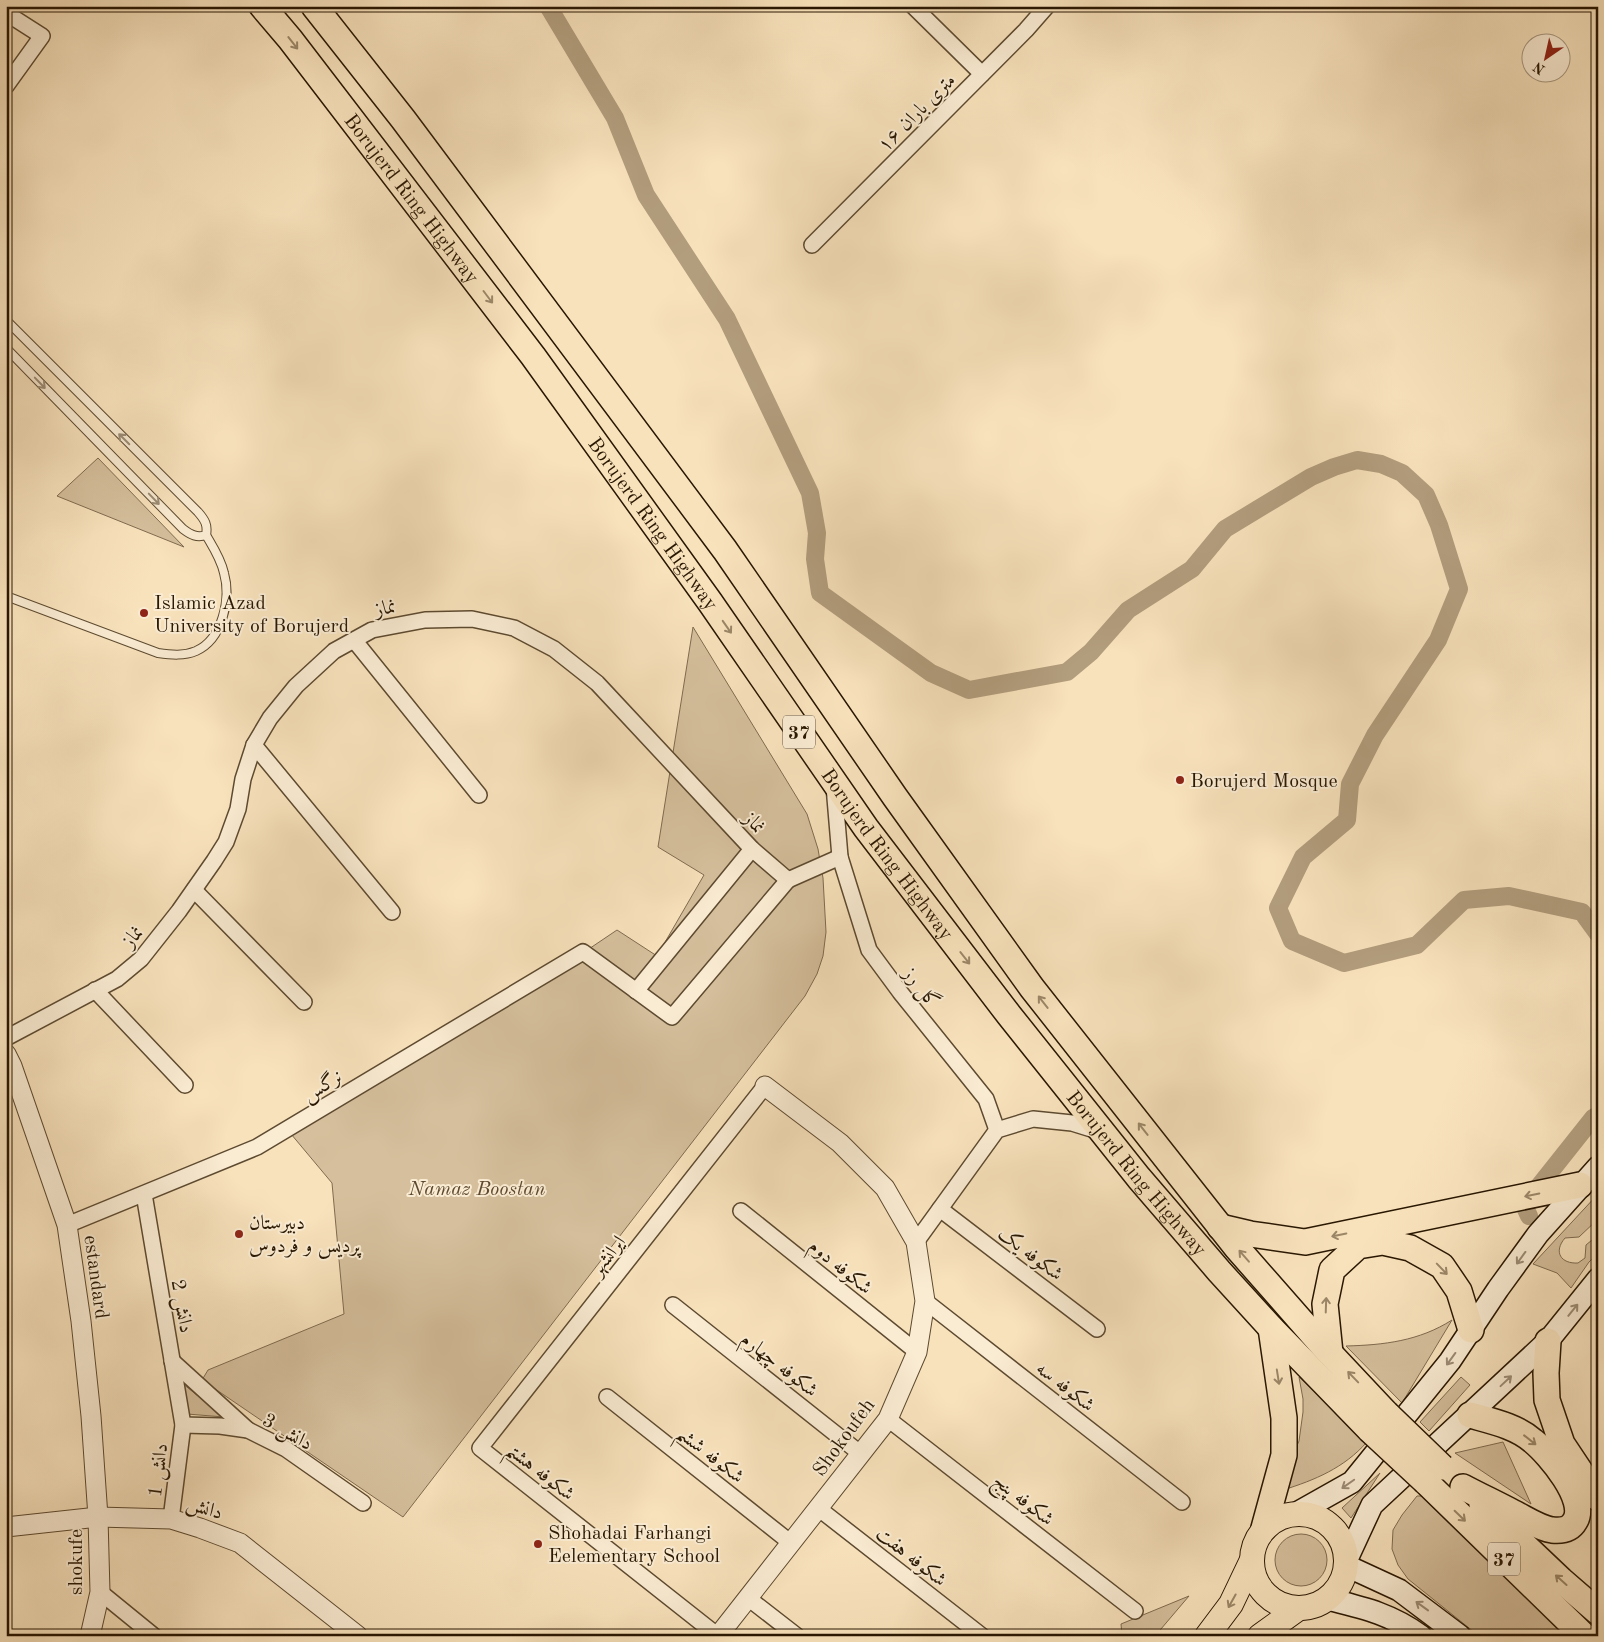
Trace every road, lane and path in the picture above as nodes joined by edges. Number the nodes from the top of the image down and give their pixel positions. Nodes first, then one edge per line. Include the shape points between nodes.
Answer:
1 (262, 6) edge
2 (314, 6) edge
3 (913, 6) edge
4 (1047, 6) edge
5 (6, 13) edge
6 (982, 74) junction
7 (6, 86) edge
8 (812, 245) dead end
9 (6, 320) edge
10 (6, 348) edge
11 (206, 535) junction
12 (6, 596) edge
13 (354, 640) junction
14 (254, 745) junction
15 (834, 782) junction
16 (479, 795) dead end
17 (752, 848) junction
18 (840, 856) junction
19 (788, 880) junction
20 (194, 890) junction
21 (392, 912) dead end
22 (95, 990) junction
23 (636, 991) junction
24 (304, 1002) dead end
25 (6, 1038) edge
26 (6, 1054) edge
27 (185, 1085) dead end
28 (765, 1086) joint
29 (997, 1130) junction
30 (1103, 1133) junction
31 (1598, 1167) edge
32 (1580, 1185) junction
33 (144, 1194) junction
34 (940, 1209) junction
35 (741, 1211) dead end
36 (67, 1225) junction
37 (1220, 1227) junction
38 (916, 1242) junction
39 (1598, 1279) edge
40 (925, 1302) junction
41 (673, 1305) dead end
42 (1270, 1328) junction
43 (1097, 1329) dead end
44 (1471, 1330) junction
45 (1548, 1341) junction
46 (917, 1352) junction
47 (1330, 1353) junction
48 (172, 1361) junction
49 (607, 1396) dead end
50 (1470, 1415) junction
51 (888, 1419) junction
52 (1378, 1421) junction
53 (183, 1425) junction
54 (248, 1430) junction
55 (480, 1448) joint
56 (861, 1454) junction
57 (1434, 1474) junction
58 (1463, 1487) junction
59 (1598, 1498) edge
60 (1182, 1502) dead end
61 (363, 1503) dead end
62 (818, 1508) junction
63 (1297, 1513) junction
64 (98, 1517) junction
65 (171, 1520) junction
66 (6, 1527) edge
67 (1264, 1528) junction
68 (791, 1543) junction
69 (1251, 1562) junction
70 (1347, 1562) junction
71 (100, 1592) junction
72 (748, 1598) junction
73 (1328, 1599) junction
74 (1299, 1608) junction
75 (1135, 1611) dead end
76 (1598, 1612) edge
77 (90, 1636) edge
78 (154, 1636) edge
79 (358, 1636) edge
80 (718, 1636) edge
81 (797, 1636) edge
82 (982, 1636) edge
83 (1207, 1636) edge
84 (1260, 1636) edge
85 (1422, 1636) edge
86 (1460, 1636) edge
87 (1584, 1636) edge

1 -> 15 highway, Borujerd Ring Highway / 37 via 532,356 710,602
37 -> 2 highway, Borujerd Ring Highway / 37 via 1032,988 895,797 725,550 403,118
3 - 6 street
4 - 6 street, ۱۶ متری باران
5 - 7 street via 42,36
6 - 8 street, ۱۶ متری باران
11 -> 9 lane via 208,527 198,512
10 -> 11 lane via 183,529 192,535
11 - 12 lane via 225,574 226,598 216,633 204,646 189,653 158,653
13 - 14 street, نماز via 334,651 296,686 270,718
13 - 16 street
13 - 17 street, نماز via 372,630 425,620 472,619 514,628 554,650 597,683
14 - 20 street, نماز via 226,842
14 - 21 street
15 - 18 street, گل رز
15 -> 30 highway, Borujerd Ring Highway / 37 via 1009,1015
17 - 19 street, نماز
17 - 23 street
18 - 19 street
18 - 29 street, گل رز via 869,950 986,1099
19 - 23 street via 672,1017
20 - 22 street, نماز via 141,959 117,980
20 - 24 street
22 - 25 street, نماز
22 - 27 street
23 - 33 street, نرگس via 583,952 257,1147
26 - 36 street, estandard
28 - 38 street, Shokoufeh via 840,1143 885,1188
28 - 55 street, ایرانشهر
29 - 30 street via 1033,1118 1072,1123
29 - 34 street
30 - 42 highway, Borujerd Ring Highway / 37
31 - 32 main road
32 -> 37 highway via 1305,1242
32 -> 44 main road via 1538,1234
33 - 36 street, نرگس
33 - 48 street, دانش 2
34 - 38 street
34 - 43 street, شکوفه یک
35 - 46 street, شکوفه دوم
36 - 64 street, estandard via 82,1331
47 -> 37 highway, Borujerd Ring Highway / 37
38 - 40 street, Shokoufeh
45 -> 39 main road
40 - 46 street, Shokoufeh
40 - 60 street, شکوفه سه
41 - 56 street, شکوفه چهارم
42 - 52 highway, Borujerd Ring Highway / 37
42 -> 67 highway via 1284,1418 1284,1455
47 -> 44 highway via 1325,1304 1332,1270 1358,1246 1383,1242 1410,1248 1442,1266 1459,1291
44 -> 63 main road via 1450,1361 1352,1482
50 -> 45 main road
45 - 59 highway via 1547,1400 1562,1444
46 - 51 street, Shokoufeh
52 -> 47 highway, Borujerd Ring Highway / 37
48 - 53 street, دانش 2
48 - 54 street
49 - 68 street, شکوفه ششم
50 -> 58 highway via 1521,1433 1533,1441 1573,1491 1577,1518 1572,1527 1551,1530
50 - 70 main road via 1372,1505
51 - 56 street, Shokoufeh
51 - 75 street, شکوفه پنج
52 - 57 highway, 37, bridge
53 - 54 street, دانش 3
53 - 65 street, دانش 1
54 - 61 street, دانش 3 via 286,1450
55 - 80 street, شکوفه هشتم
56 - 62 street, Shokoufeh
57 - 58 highway, 37
57 -> 87 highway, 37
76 -> 58 highway, 37
62 - 68 street, Shokoufeh
62 - 82 street, شکوفه هفت
63 - 67 main road via 1285,1515
63 - 70 main road via 1321,1518 1332,1526 1345,1546
64 - 65 street, دانش
64 - 66 street, دانش
64 - 71 street, shokufe
65 - 79 street, دانش via 240,1543
67 - 69 main road via 1255,1542
68 - 72 street, Shokoufeh
69 - 74 main road via 1259,1586 1267,1596 1277,1603
69 -> 83 main road via 1231,1604
70 - 73 main road via 1344,1579
86 -> 70 main road via 1399,1590
71 - 77 street, shokufe
71 - 78 street
72 - 80 street, Shokoufeh
72 - 81 street
73 - 74 main road
73 - 85 main road via 1384,1614
74 - 84 main road

